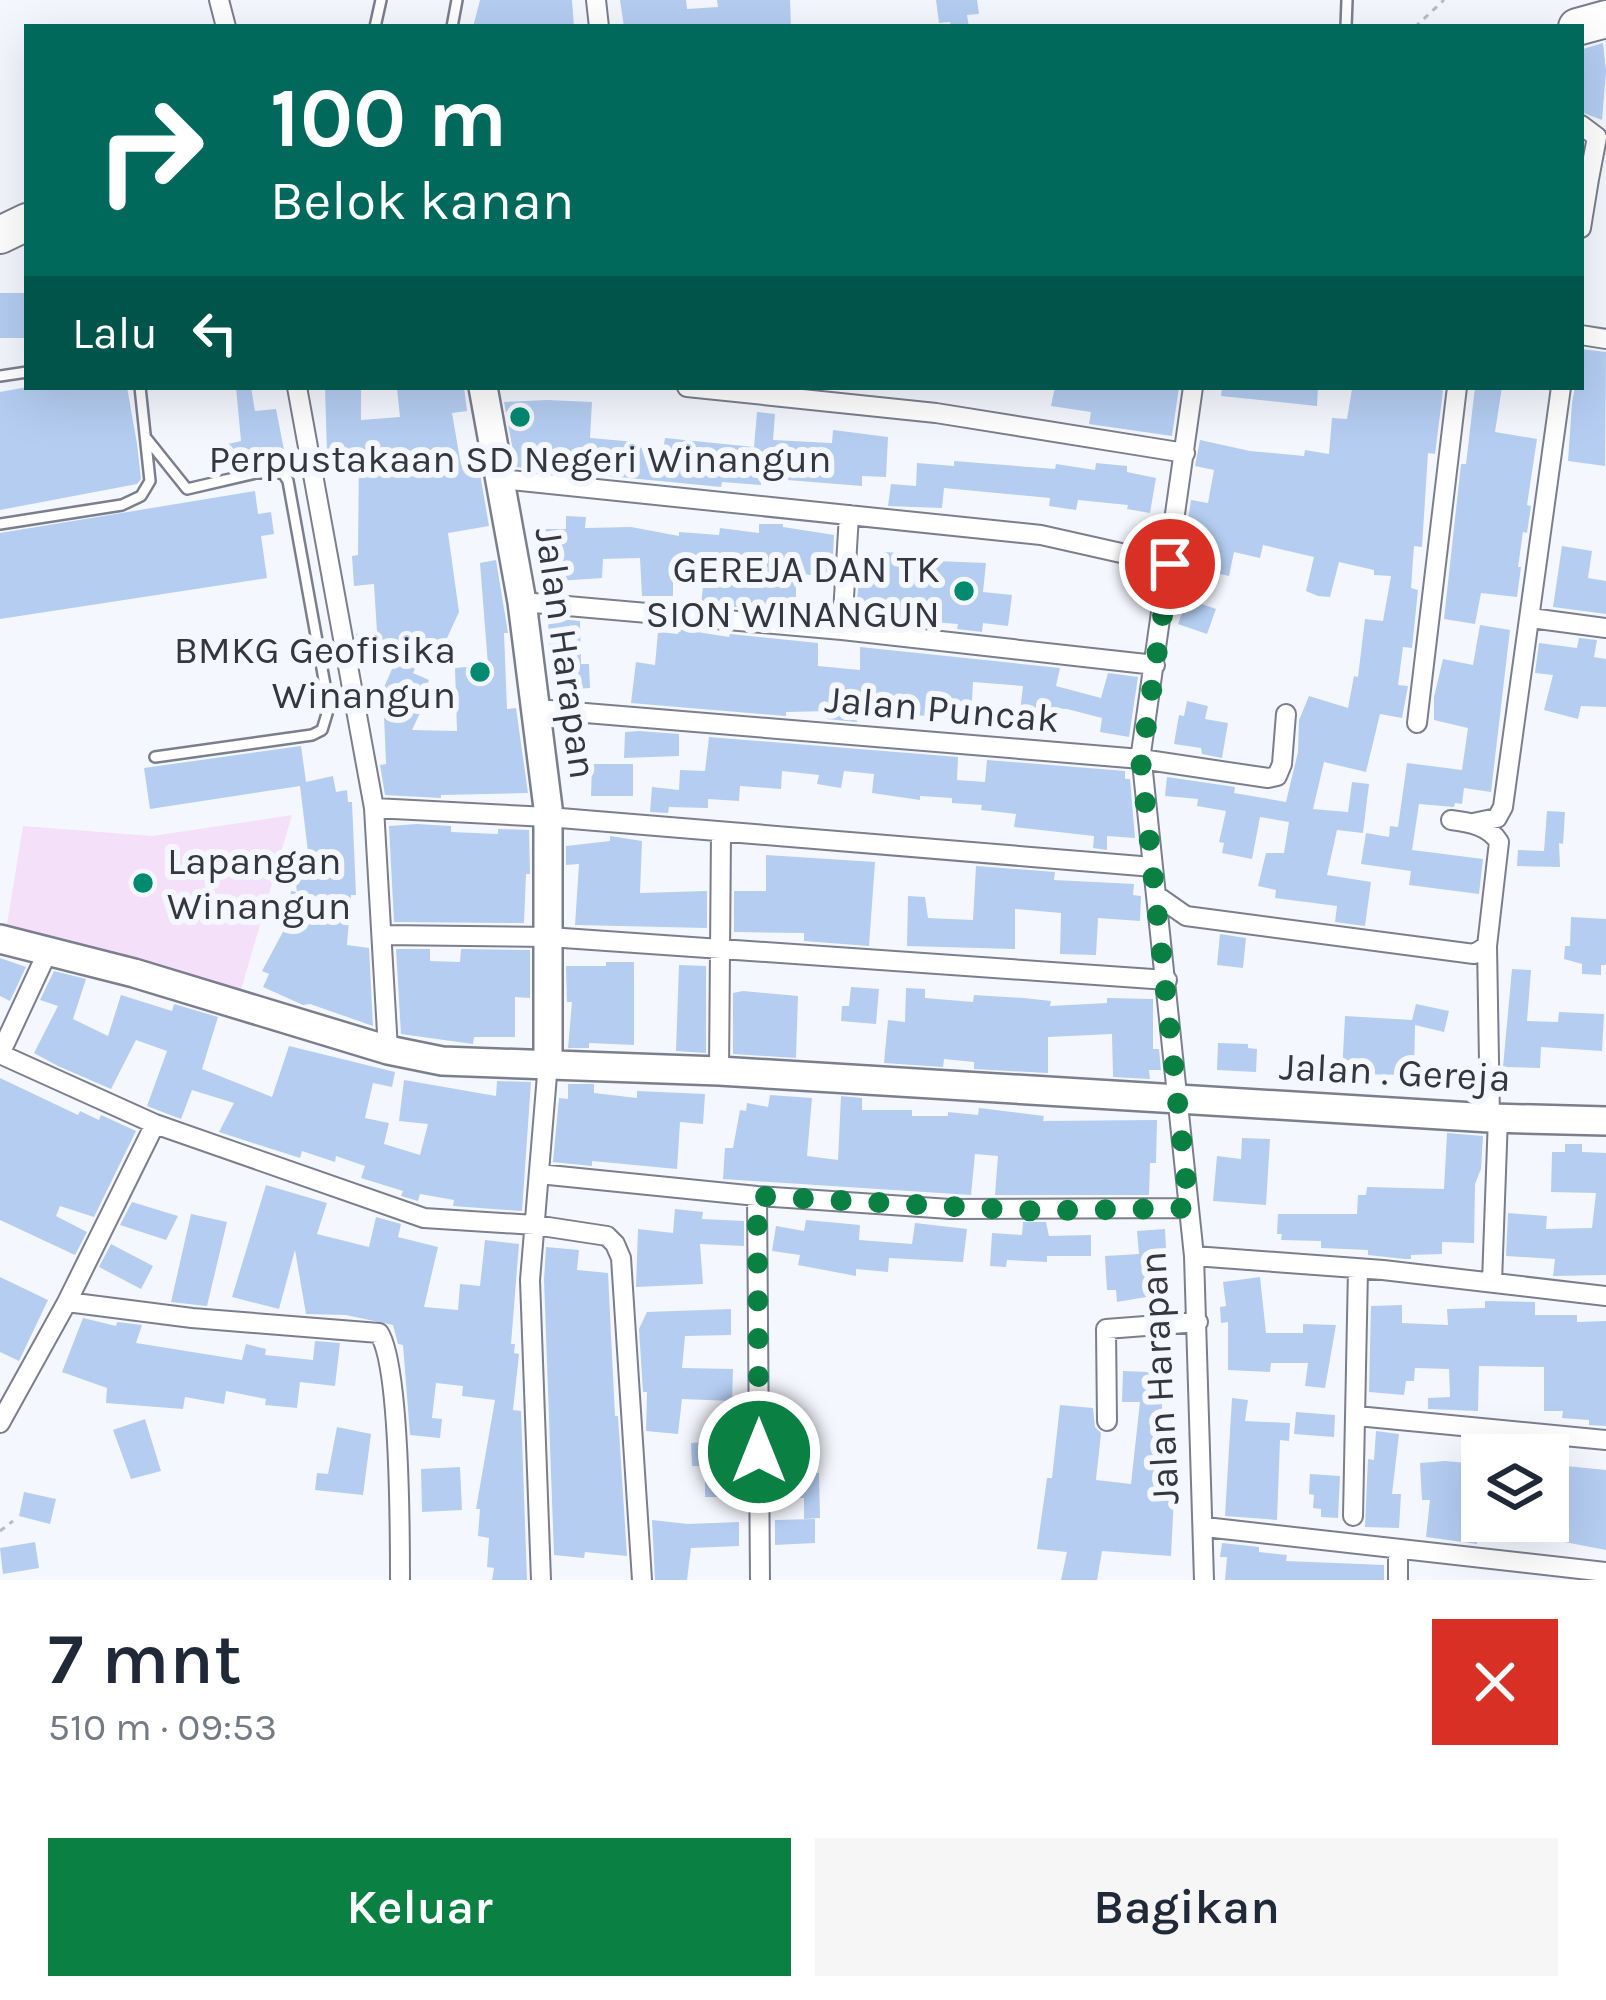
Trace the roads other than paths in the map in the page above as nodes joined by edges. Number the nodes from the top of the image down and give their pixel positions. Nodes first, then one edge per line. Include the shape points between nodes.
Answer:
1 (1584, 127) edge
2 (1585, 178) edge
3 (140, 390) edge
4 (298, 390) edge
5 (484, 390) edge
6 (716, 390) edge
7 (1193, 390) edge
8 (1457, 390) edge
9 (1561, 390) edge
10 (147, 439) junction
11 (1185, 453) junction
12 (501, 479) junction
13 (849, 515) junction
14 (0, 524) edge
15 (1170, 564) junction
16 (522, 602) junction
17 (1531, 618) junction
18 (1606, 628) edge
19 (842, 630) junction
20 (1155, 665) junction
21 (537, 709) junction
22 (1286, 714) dead end
23 (1417, 723) dead end
24 (155, 757) dead end
25 (1141, 759) junction
26 (374, 808) junction
27 (548, 817) junction
28 (1451, 820) dead end
29 (1473, 823) junction
30 (721, 833) junction
31 (1153, 867) junction
32 (1156, 895) junction
33 (1186, 916) junction
34 (1162, 933) junction
35 (383, 934) junction
36 (549, 937) junction
37 (0, 939) edge
38 (1487, 946) junction
39 (721, 949) junction
40 (48, 951) junction
41 (1167, 980) junction
42 (388, 1050) junction
43 (0, 1054) edge
44 (548, 1064) junction
45 (719, 1071) junction
46 (1180, 1100) junction
47 (1494, 1118) junction
48 (1606, 1121) edge
49 (155, 1124) junction
50 (539, 1174) junction
51 (757, 1196) junction
52 (1189, 1208) junction
53 (535, 1225) junction
54 (1194, 1256) junction
55 (1358, 1268) junction
56 (1492, 1282) junction
57 (1606, 1296) edge
58 (67, 1302) junction
59 (1198, 1322) junction
60 (1357, 1416) junction
61 (1107, 1421) dead end
62 (0, 1423) edge
63 (1606, 1440) edge
64 (1353, 1516) dead end
65 (1204, 1526) junction
66 (1398, 1551) junction
67 (1606, 1572) edge
68 (400, 1580) edge
69 (541, 1580) edge
70 (642, 1580) edge
71 (760, 1580) edge
72 (1204, 1580) edge
73 (1397, 1580) edge

1 - 2 street via 1598,137
3 - 10 lane
4 - 26 street
5 - 12 street, Jalan Harapan
6 - 11 street via 936,413
7 - 11 street, Jalan Harapan
8 - 23 street
9 - 17 street
10 - 14 lane via 150,481 135,500
10 - 24 lane via 187,489 283,473 328,707 322,730 312,735
11 - 15 street, Jalan Harapan
12 - 13 street
12 - 16 street, Jalan Harapan
13 - 15 street via 1041,535
13 - 19 street
15 - 20 street, Jalan Harapan
16 - 19 street
16 - 21 street, Jalan Harapan
17 - 18 street
17 - 29 street via 1503,807 1497,818
19 - 20 street
20 - 25 street, Jalan Harapan
21 - 25 street, Jalan Puncak
21 - 27 street, Jalan Harapan
22 - 25 street, Jalan Puncak via 1282,764 1273,778
25 - 31 street, Jalan Harapan
26 - 27 street
26 - 35 street
27 - 30 street
27 - 36 street, Jalan Harapan
28 - 29 street
29 - 38 street via 1498,842
30 - 31 street
30 - 39 street
31 - 32 street, Jalan Harapan
32 - 33 street
32 - 34 street, Jalan Harapan
33 - 34 street
33 - 38 street via 1460,955
34 - 41 street, Jalan Harapan
35 - 36 street
35 - 42 street
36 - 39 street
36 - 44 street, Jalan Harapan
37 - 40 street, Jalan . Gereja
38 - 47 street
39 - 41 street
39 - 45 street
40 - 42 street, Jalan . Gereja
40 - 43 street
41 - 46 street, Jalan Harapan
42 - 44 street, Jalan . Gereja via 455,1063
43 - 49 street
44 - 45 street, Jalan . Gereja
44 - 50 street, Jalan Harapan
45 - 46 street, Jalan . Gereja
46 - 47 street, Jalan . Gereja
46 - 52 street, Jalan Harapan
47 - 48 street, Jalan . Gereja
47 - 56 street
49 - 53 street via 424,1218
49 - 58 street
50 - 51 street
50 - 53 street, Jalan Harapan
51 - 52 street via 1035,1211
51 - 71 street
52 - 54 street, Jalan Harapan
53 - 69 street, Jalan Harapan
53 - 70 street via 607,1236 621,1258
54 - 55 street
54 - 59 street, Jalan Harapan
55 - 56 street
55 - 60 street
56 - 57 street
58 - 62 street
58 - 68 street via 379,1333 389,1361
59 - 61 street via 1106,1329
59 - 65 street, Jalan Harapan
60 - 63 street
60 - 64 street
65 - 66 street
65 - 72 street, Jalan Harapan
66 - 67 street
66 - 73 street

